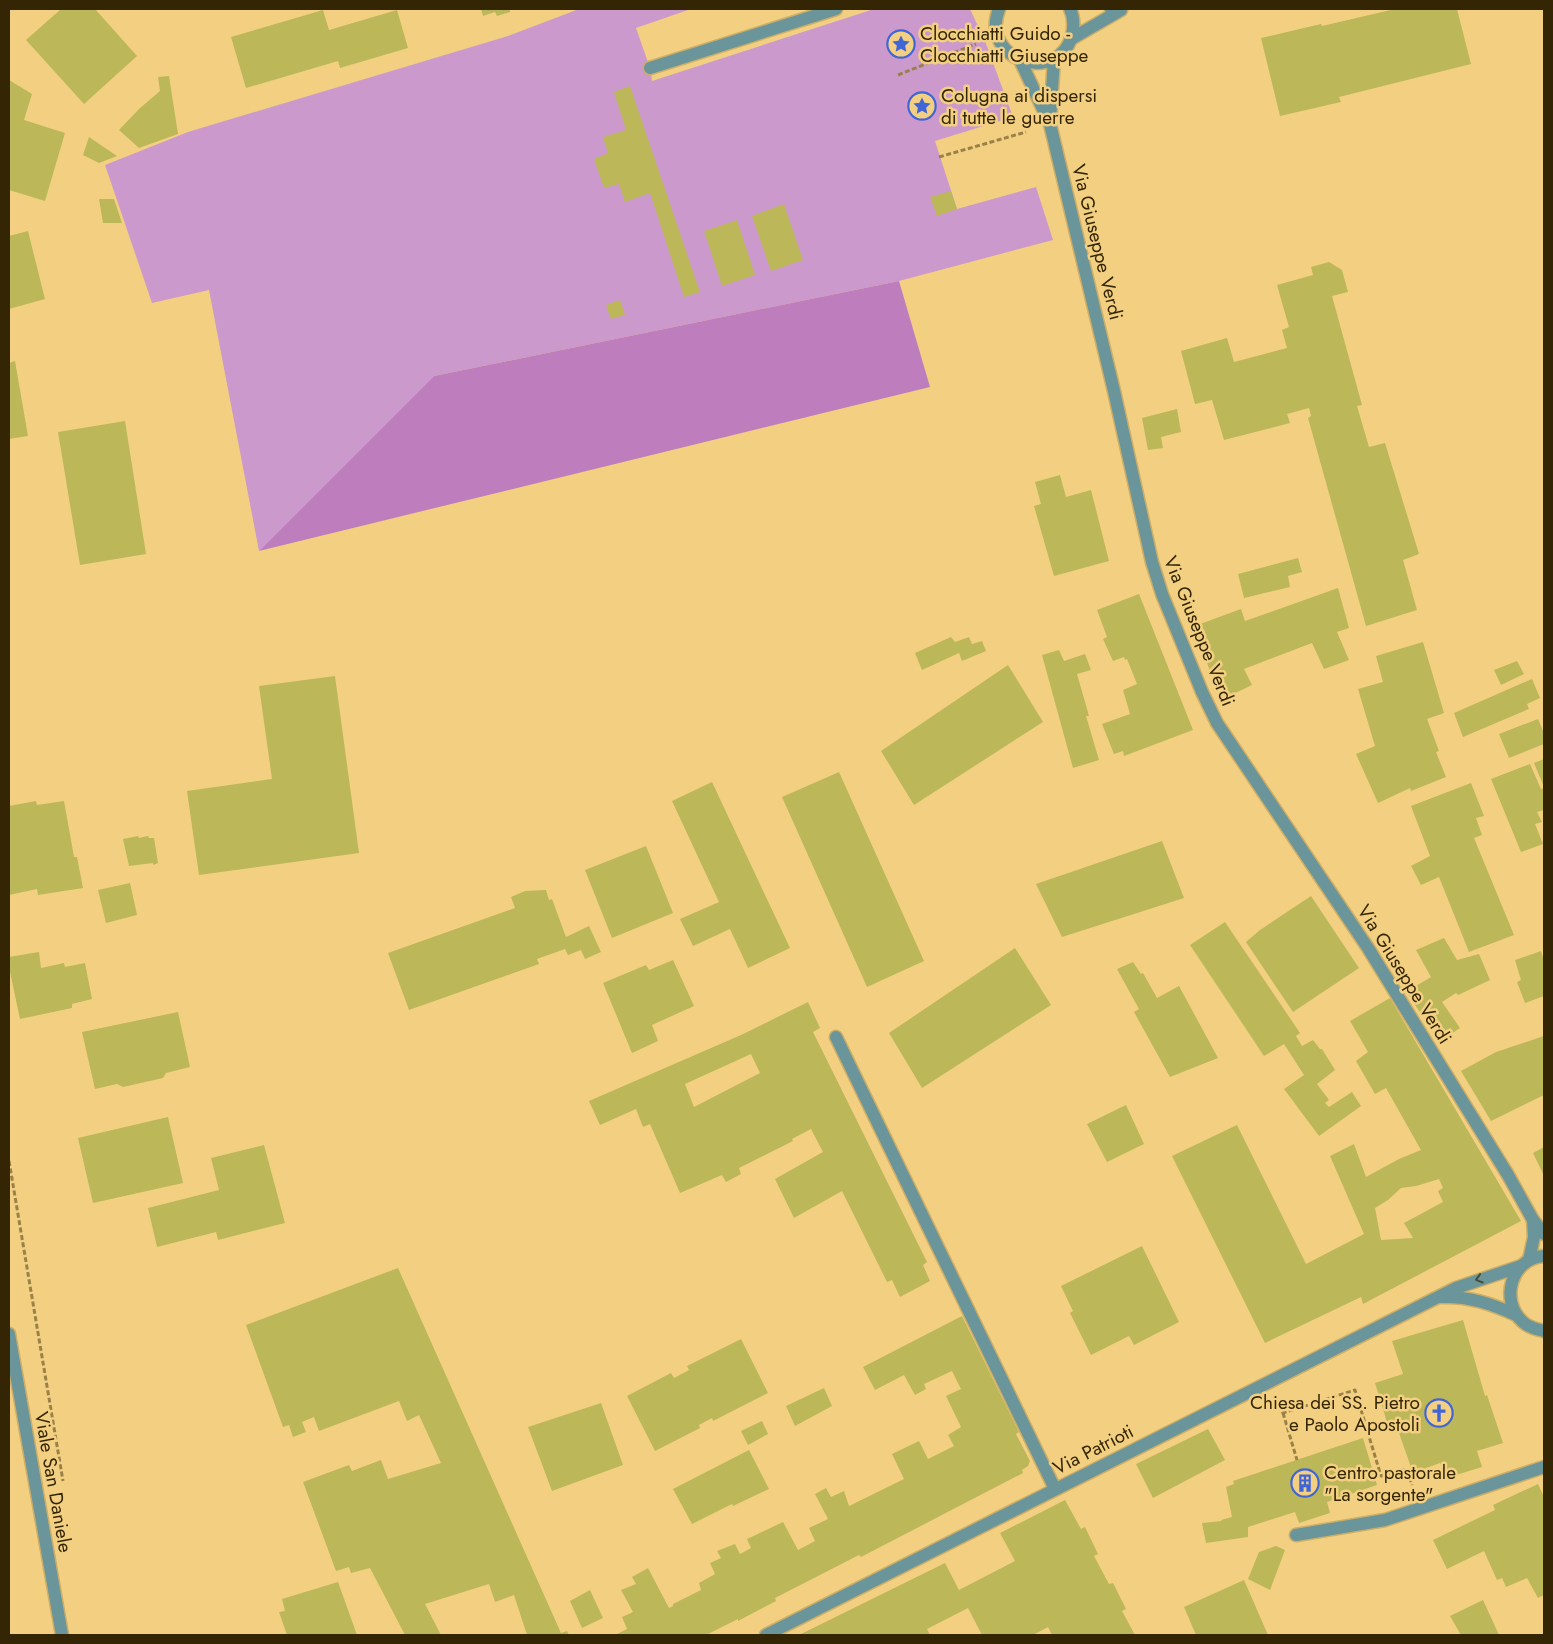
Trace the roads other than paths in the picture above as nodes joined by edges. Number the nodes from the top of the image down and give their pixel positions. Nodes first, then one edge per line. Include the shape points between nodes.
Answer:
1 (836, 9) edge
2 (1000, 9) edge
3 (1070, 9) edge
4 (1120, 9) edge
5 (1071, 39) junction
6 (1054, 58) junction
7 (1020, 60) junction
8 (650, 68) dead end
9 (1050, 124) junction
10 (836, 1037) dead end
11 (1533, 1220) junction
12 (1544, 1234) edge
13 (1544, 1256) edge
14 (1525, 1263) junction
15 (1438, 1297) junction
16 (1516, 1315) junction
17 (1544, 1332) edge
18 (9, 1334) edge
19 (1544, 1467) edge
20 (1055, 1489) junction
21 (1296, 1535) dead end
22 (62, 1635) edge
23 (766, 1635) edge

1 - 8 street
2 - 7 street via 996,25 998,36 1002,46
3 - 5 street via 1074,27
4 - 5 street
5 - 6 street
6 - 7 street via 1036,63
6 - 9 street, Via Giuseppe Verdi
7 - 9 street, Via Giuseppe Verdi
9 - 11 street, Via Giuseppe Verdi via 1152,562 1202,692 1217,723 1368,948
10 - 20 street
11 - 12 street, Via Giuseppe Verdi
11 - 14 street, Via Giuseppe Verdi via 1534,1237
13 - 14 street, Via Patrioti
14 -> 15 street, Via Patrioti
14 - 16 street, Via Giuseppe Verdi via 1513,1277 1510,1287
15 - 16 street, Via Patrioti via 1466,1297
15 - 20 street, Via Patrioti
16 - 17 street, Via Patrioti via 1524,1323
18 - 22 street, Viale San Daniele
19 - 21 street via 1385,1520
20 - 23 street, Via Patrioti

